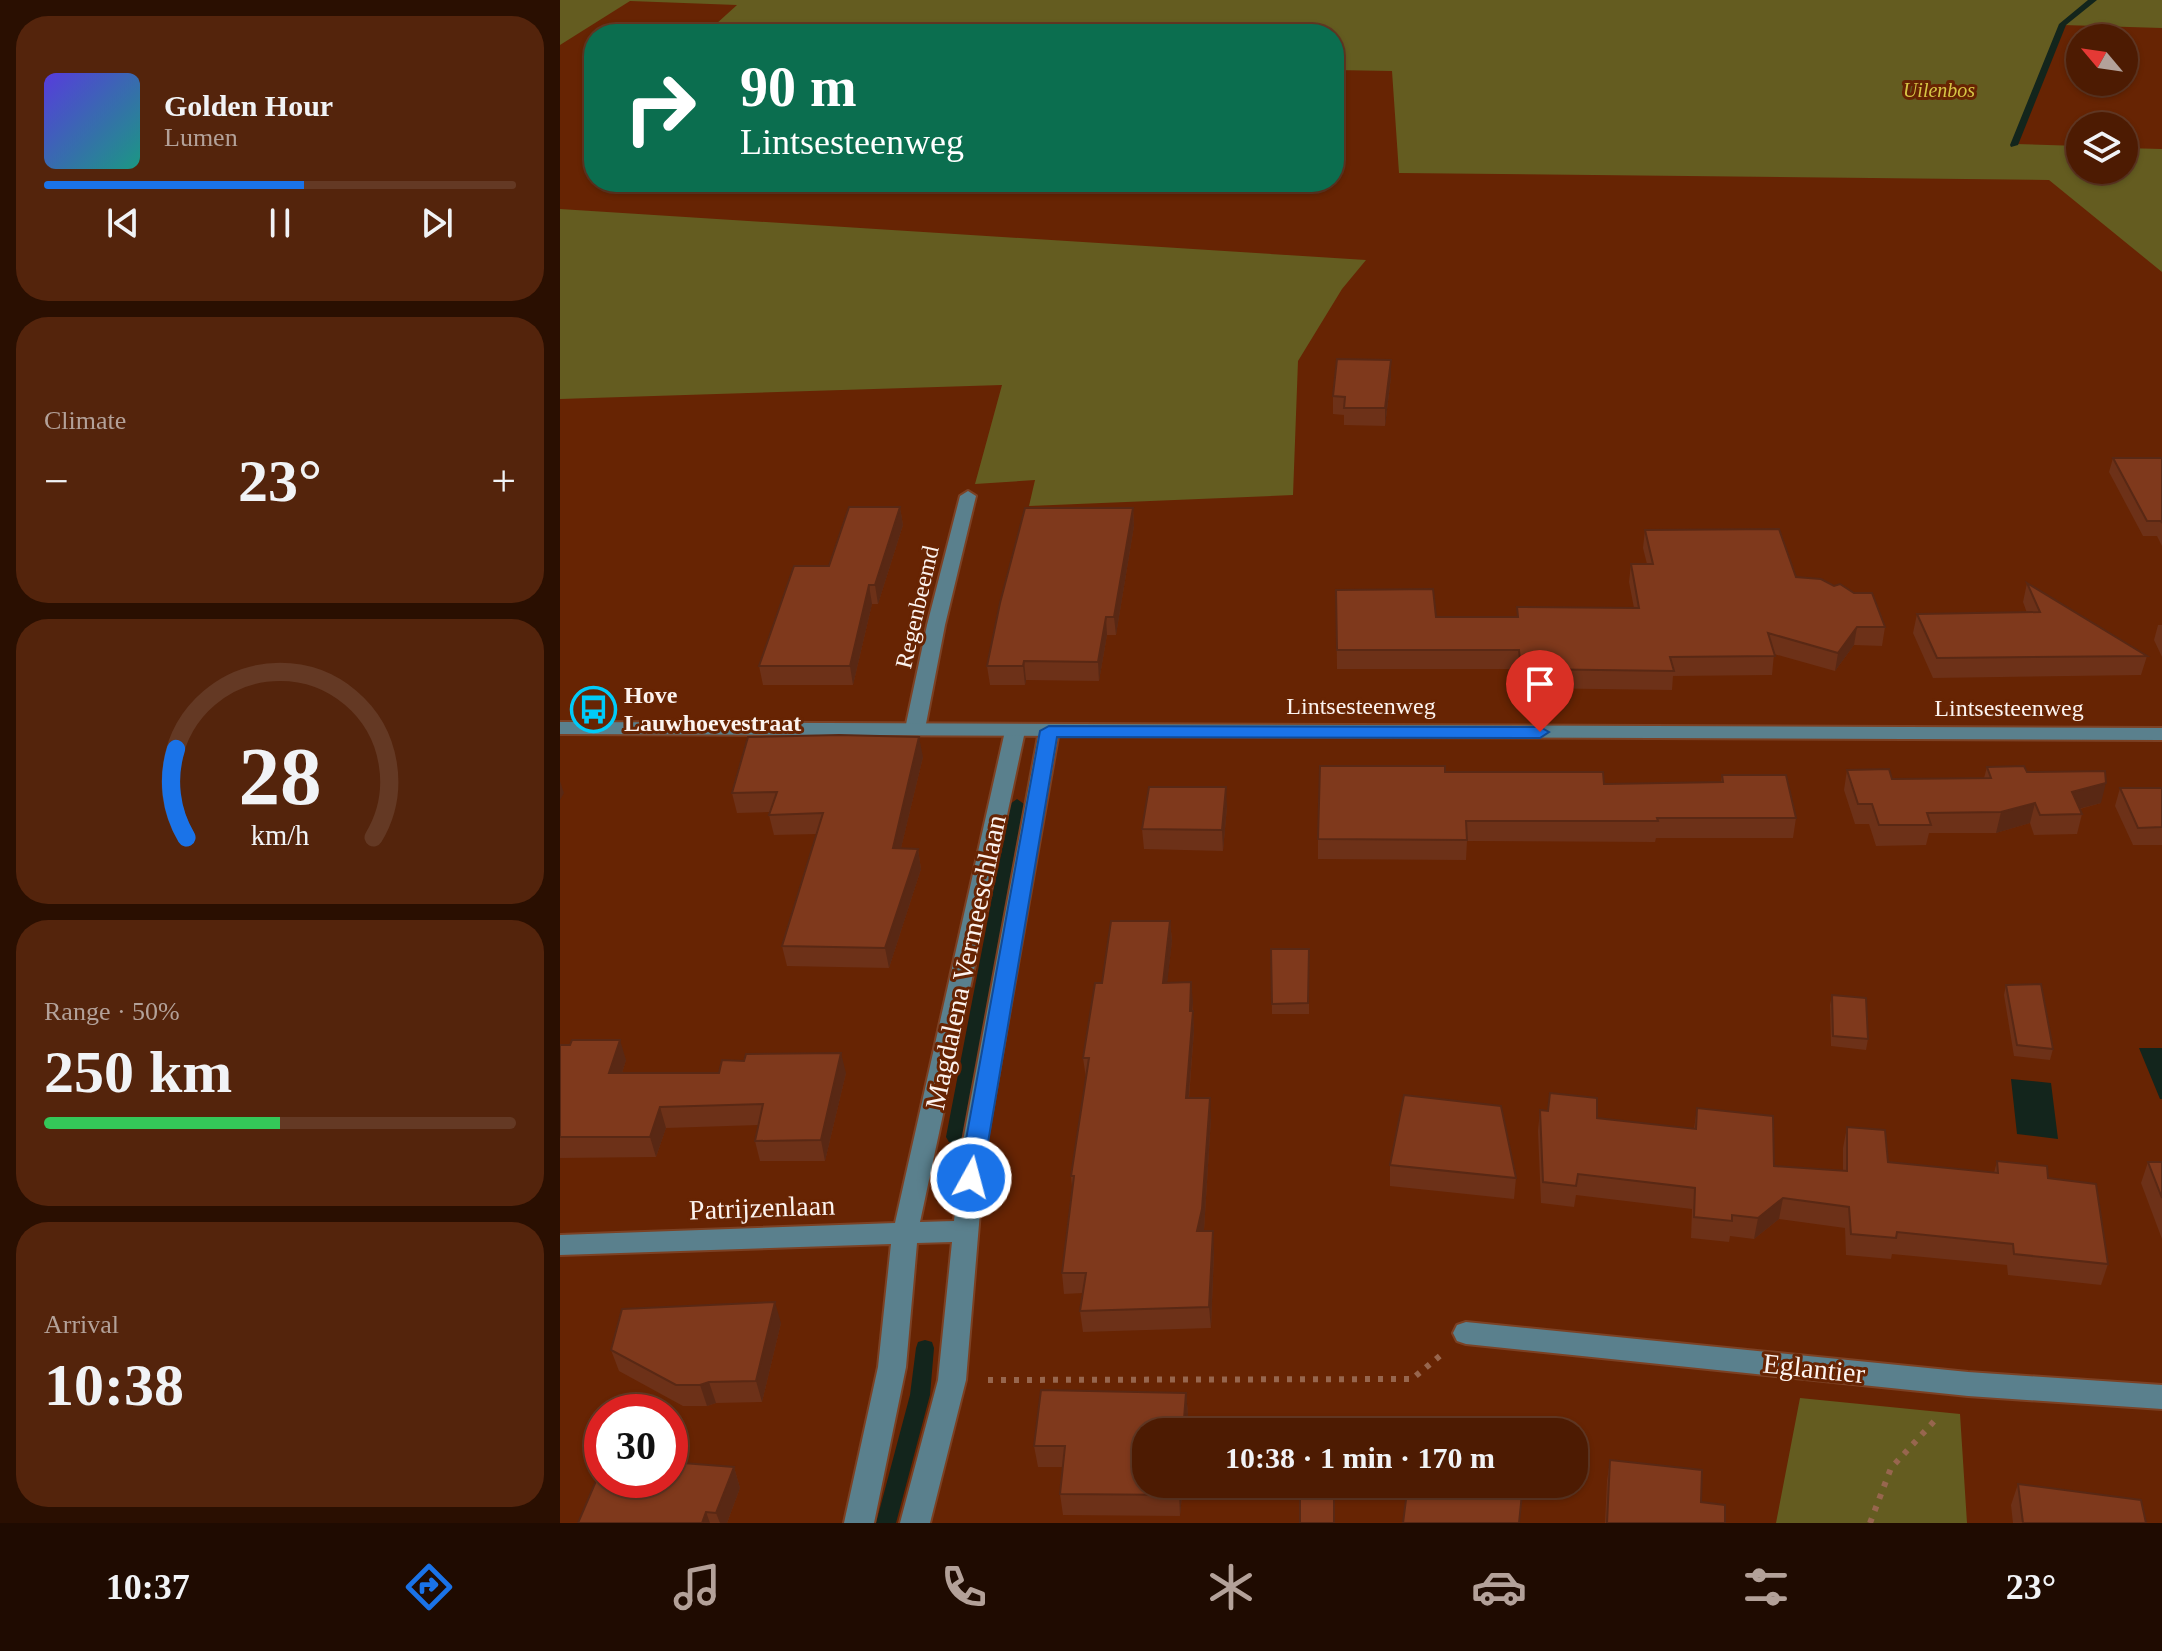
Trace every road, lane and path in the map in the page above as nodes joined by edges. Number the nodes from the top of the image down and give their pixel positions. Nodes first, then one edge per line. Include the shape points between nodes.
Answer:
1 (968, 496) dead end
2 (560, 728) edge
3 (915, 729) junction
4 (1015, 731) junction
5 (1049, 731) junction
6 (2162, 734) edge
7 (966, 1231) junction
8 (905, 1234) junction
9 (560, 1245) edge
10 (1466, 1333) joint
11 (952, 1380) junction
12 (1968, 1384) junction
13 (2162, 1397) edge
14 (859, 1523) edge
15 (915, 1523) edge
16 (1870, 1523) edge

1 - 3 street, Regenbeemd
2 - 3 street, Lintsesteenweg
3 - 4 street, Lintsesteenweg
4 - 5 street, Lintsesteenweg
4 - 8 street, Magdalena Vermeeschlaan
5 - 6 street, Lintsesteenweg
5 - 7 street, Magdalena Vermeeschlaan via 973,1152
7 - 8 street, Patrijzenlaan
7 - 11 street, Magdalena Vermeeschlaan
8 - 9 street, Patrijzenlaan
8 - 14 street, Magdalena Vermeeschlaan via 892,1367
10 - 11 path via 1412,1379
10 - 12 street, Eglantier
11 - 15 street, Magdalena Vermeeschlaan
12 - 13 street, Eglantier
12 - 16 path via 1891,1468

